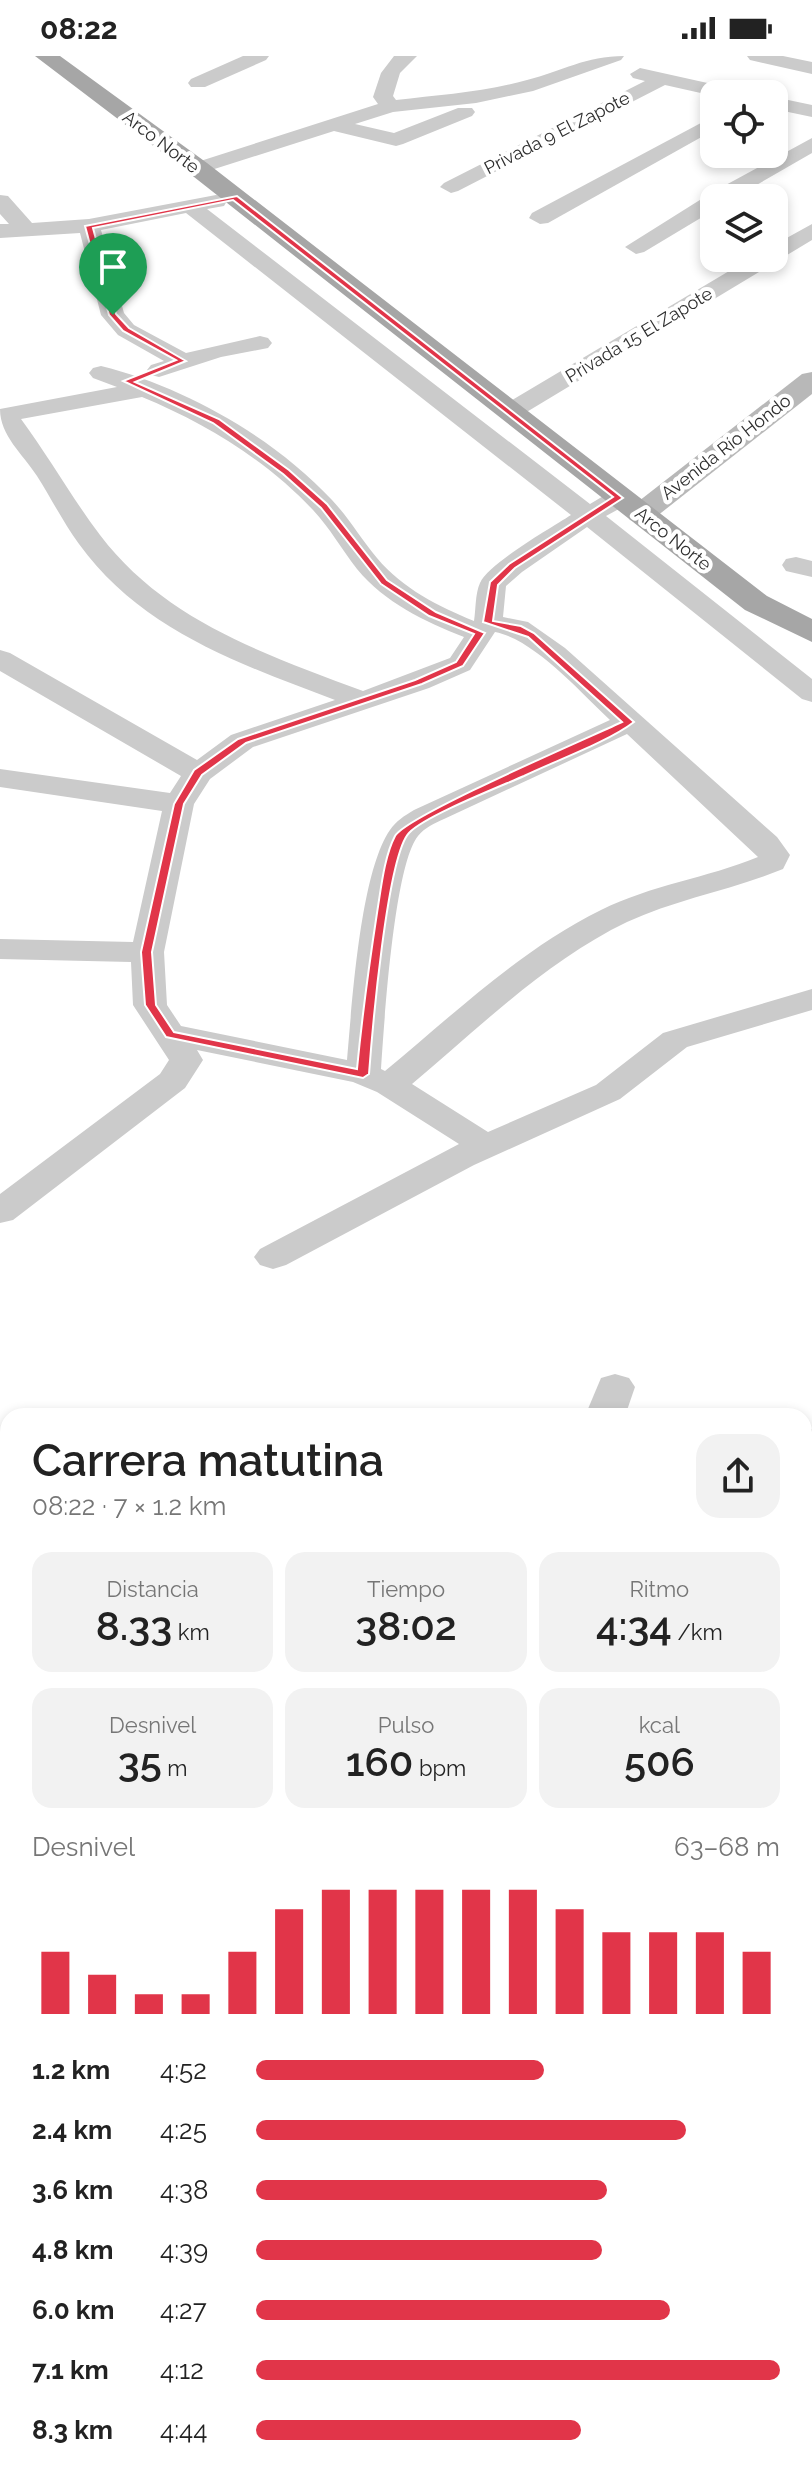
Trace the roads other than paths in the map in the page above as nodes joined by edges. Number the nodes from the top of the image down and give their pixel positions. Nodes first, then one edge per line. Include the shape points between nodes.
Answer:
1 (46, 56) edge
2 (259, 56) edge
3 (407, 56) edge
4 (555, 56) edge
5 (614, 56) edge
6 (757, 56) edge
7 (594, 65) junction
8 (812, 68) edge
9 (663, 79) junction
10 (198, 83) dead end
11 (700, 87) edge
12 (476, 97) junction
13 (391, 106) junction
14 (788, 106) edge
15 (812, 111) edge
16 (334, 125) junction
17 (700, 130) edge
18 (812, 144) edge
19 (198, 168) junction
20 (743, 184) edge
21 (451, 187) dead end
22 (235, 197) junction
23 (0, 201) edge
24 (191, 207) junction
25 (700, 209) edge
26 (540, 218) dead end
27 (89, 226) junction
28 (27, 230) junction
29 (0, 231) edge
30 (812, 231) edge
31 (788, 246) edge
32 (636, 247) dead end
33 (744, 272) edge
34 (260, 343) dead end
35 (182, 361) junction
36 (101, 373) dead end
37 (812, 380) edge
38 (138, 385) junction
39 (511, 411) junction
40 (3, 416) edge
41 (630, 506) junction
42 (588, 515) junction
43 (484, 628) junction
44 (812, 632) edge
45 (0, 659) edge
46 (812, 693) edge
47 (363, 701) junction
48 (629, 722) junction
49 (198, 773) junction
50 (0, 778) edge
51 (179, 804) junction
52 (0, 949) edge
53 (147, 952) junction
54 (812, 999) edge
55 (170, 1034) junction
56 (376, 1080) junction
57 (488, 1147) junction
58 (0, 1212) edge
59 (273, 1257) dead end

1 - 19 main road, Arco Norte
2 - 10 street
3 - 13 street via 384,85 383,97
4 - 7 street
5 - 7 street
6 - 8 street
7 - 9 street
7 - 12 street
9 - 11 street
9 - 21 street, Privada 9 El Zapote
12 - 13 street
12 - 16 street via 469,110 396,140
13 - 16 street
14 - 15 street
16 - 19 street
17 - 26 street
18 - 20 street
19 - 22 main road, Arco Norte
22 - 24 street
22 - 39 main road, Arco Norte
23 - 28 street
24 - 27 street
24 - 42 street
25 - 32 street
27 - 28 street
27 - 35 street via 113,315 126,330
28 - 29 street
30 - 31 street
33 - 39 street, Privada 15 El Zapote
34 - 35 street
35 - 38 street
36 - 38 street
37 - 41 main road, Avenida Río Hondo
38 - 40 street
38 - 43 street via 216,421 286,472 324,506 384,582 433,614
39 - 41 main road, Arco Norte
40 - 47 street via 42,464 90,541 179,623 244,656
41 - 42 street
41 - 44 main road, Arco Norte via 756,603
42 - 43 street via 493,584
42 - 46 street
43 - 47 street via 460,664
43 - 48 street via 518,628 531,635
45 - 49 street
47 - 49 street via 242,741
48 - 56 street via 440,811 400,836 371,987
48 - 56 street via 766,844 774,855 772,862 611,917
49 - 51 street
50 - 51 street
51 - 53 street
52 - 53 street
53 - 55 street via 150,1005
54 - 57 street via 675,1040 608,1092
55 - 56 street
55 - 58 street via 186,1060 173,1081
56 - 57 street
57 - 59 street via 393,1191

